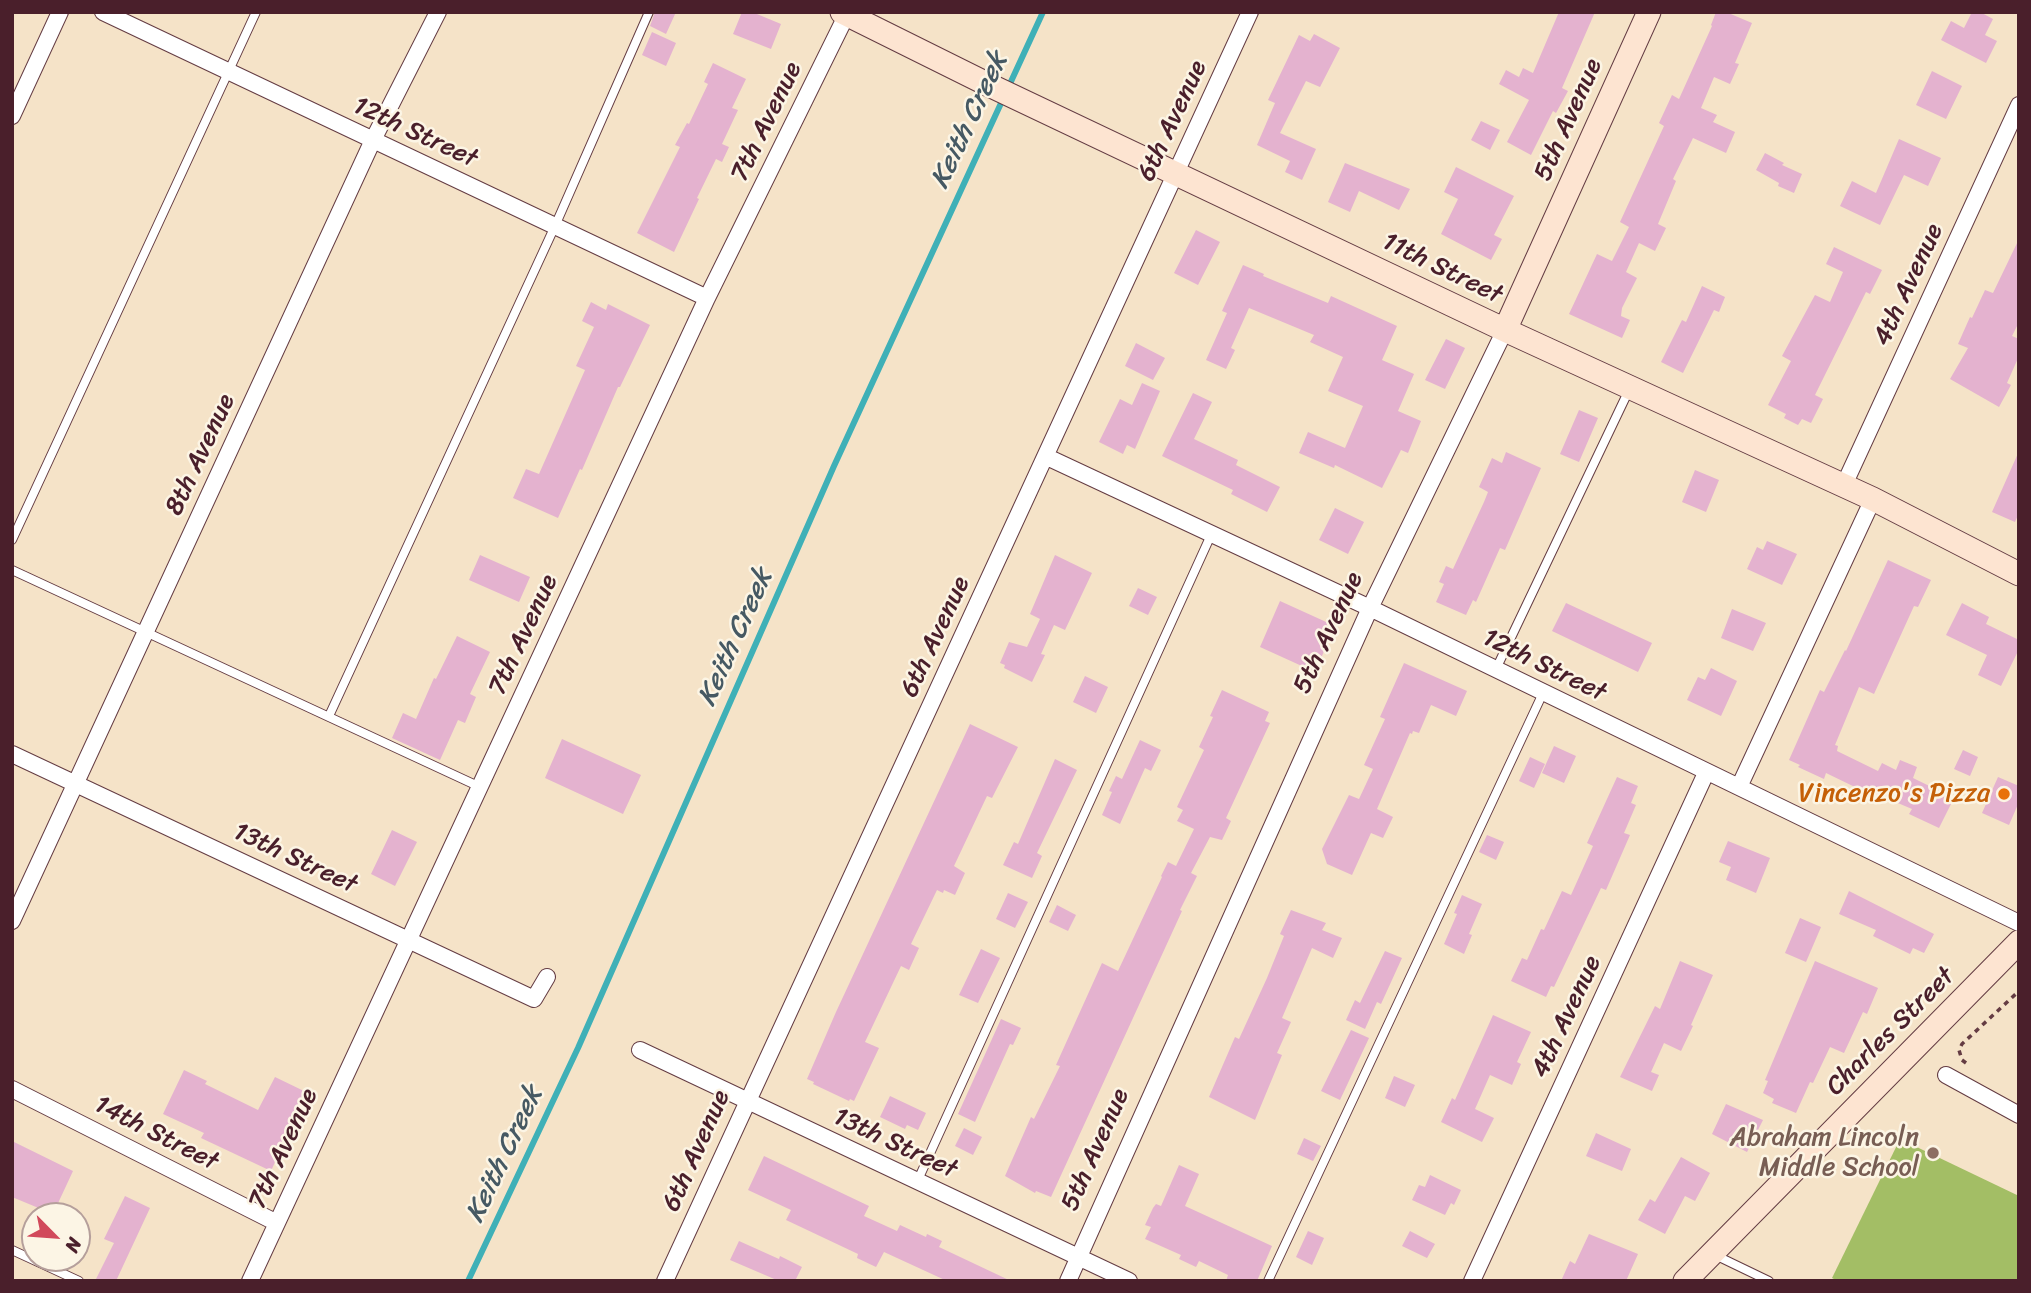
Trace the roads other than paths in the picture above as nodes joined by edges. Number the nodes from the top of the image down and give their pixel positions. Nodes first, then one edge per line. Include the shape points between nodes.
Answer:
1 (60, 12) edge
2 (103, 12) edge
3 (256, 12) edge
4 (438, 12) edge
5 (649, 12) edge
6 (1250, 12) edge
7 (1649, 12) edge
8 (846, 13) edge
9 (228, 72) junction
10 (2019, 106) edge
11 (12, 116) edge
12 (373, 140) junction
13 (1176, 172) junction
14 (555, 226) junction
15 (707, 298) junction
16 (1505, 330) junction
17 (1630, 387) junction
18 (1047, 457) junction
19 (1844, 485) junction
20 (1873, 499) junction
21 (1211, 535) junction
22 (12, 540) edge
23 (12, 570) edge
24 (2019, 574) edge
25 (1370, 608) junction
26 (146, 631) junction
27 (1496, 670) junction
28 (1543, 693) junction
29 (329, 716) junction
30 (12, 754) edge
31 (1706, 773) junction
32 (76, 784) junction
33 (480, 787) junction
34 (1740, 787) junction
35 (12, 921) edge
36 (2019, 923) edge
37 (409, 939) junction
38 (2019, 942) edge
39 (547, 977) dead end
40 (640, 1050) dead end
41 (1946, 1075) dead end
42 (12, 1089) edge
43 (747, 1101) junction
44 (2019, 1115) edge
45 (917, 1182) junction
46 (277, 1223) junction
47 (12, 1250) edge
48 (1712, 1253) junction
49 (1078, 1257) junction
50 (79, 1281) edge
51 (250, 1281) edge
52 (665, 1281) edge
53 (1068, 1281) edge
54 (1129, 1281) edge
55 (1268, 1281) edge
56 (1472, 1281) edge
57 (1685, 1281) edge
58 (1769, 1281) edge

1 - 11 street
2 - 9 street, 12th Street
3 - 9 lane
4 - 12 street, 8th Avenue
5 - 14 lane
6 - 13 street, 6th Avenue
7 - 16 main road, 5th Avenue
8 - 13 main road, 11th Street
8 - 15 street, 7th Avenue
9 - 12 street, 12th Street
9 - 22 lane
10 - 19 street, 4th Avenue
12 - 14 street, 12th Street
12 - 26 street, 8th Avenue
13 - 16 main road, 11th Street
13 - 18 street, 6th Avenue
14 - 15 street, 12th Street
14 - 29 lane
15 - 33 street, 7th Avenue
16 - 17 main road, 11th Street
16 - 25 street, 5th Avenue
17 - 19 main road, 11th Street
17 - 27 lane
18 - 21 street, 12th Street
18 - 43 street, 6th Avenue
19 - 20 main road, 11th Street
20 - 24 main road, 11th Street
20 - 34 street
21 - 25 street, 12th Street
21 - 45 lane
23 - 26 lane
25 - 27 street, 12th Street
25 - 49 street, 5th Avenue
26 - 29 lane
26 - 32 street, 8th Avenue
27 - 28 street, 12th Street
28 - 31 street, 12th Street
28 - 55 lane
29 - 33 lane
30 - 32 street, 13th Street
31 - 34 street, 12th Street
31 - 56 street, 4th Avenue
32 - 35 street, 8th Avenue
32 - 37 street, 13th Street
33 - 37 street, 7th Avenue
34 - 36 street, 12th Street
37 - 39 street, 13th Street via 534,999
37 - 46 street, 7th Avenue
38 - 48 main road, Charles Street
40 - 43 street, 13th Street
41 - 44 street
42 - 46 street, 14th Street
43 - 45 street, 13th Street
43 - 52 street, 6th Avenue
45 - 49 street, 13th Street
46 - 51 street, 7th Avenue
47 - 50 lane
48 - 57 main road, Charles Street
48 - 58 lane
49 - 53 street, 5th Avenue
49 - 54 street, 13th Street

